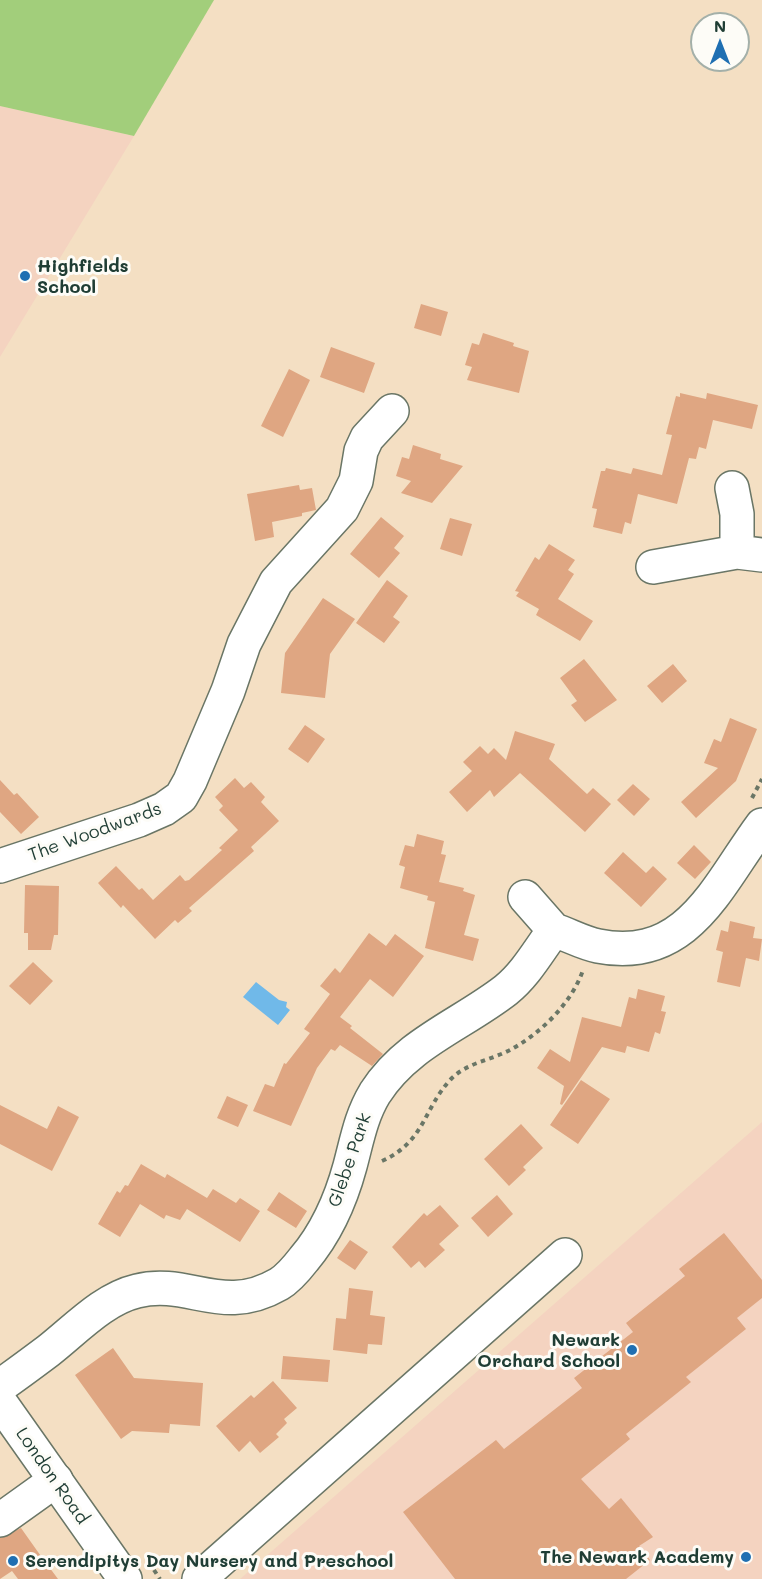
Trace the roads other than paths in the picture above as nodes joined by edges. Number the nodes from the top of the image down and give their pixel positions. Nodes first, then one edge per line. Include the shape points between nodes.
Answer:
1 (392, 411) dead end
2 (741, 501) dead end
3 (750, 553) edge
4 (663, 567) dead end
5 (762, 825) edge
6 (0, 866) edge
7 (525, 897) dead end
8 (554, 930) junction
9 (566, 1254) dead end
10 (0, 1386) edge
11 (0, 1402) edge
12 (56, 1480) junction
13 (0, 1520) edge
14 (125, 1579) edge
15 (199, 1579) edge

1 - 6 street, The Woodwards via 367,438 356,481 342,509 276,582 239,657 224,701 181,796 140,820
2 - 3 street
3 - 4 street
5 - 8 street via 714,897 697,917 674,934 631,947 591,944
7 - 8 street
8 - 10 street, Glebe Park via 527,969 508,988 430,1038 394,1070 361,1122 349,1169 325,1229 314,1248 281,1283 239,1299 154,1287 121,1296
9 - 15 street
11 - 12 street, London Road
12 - 13 street
12 - 14 street, London Road

